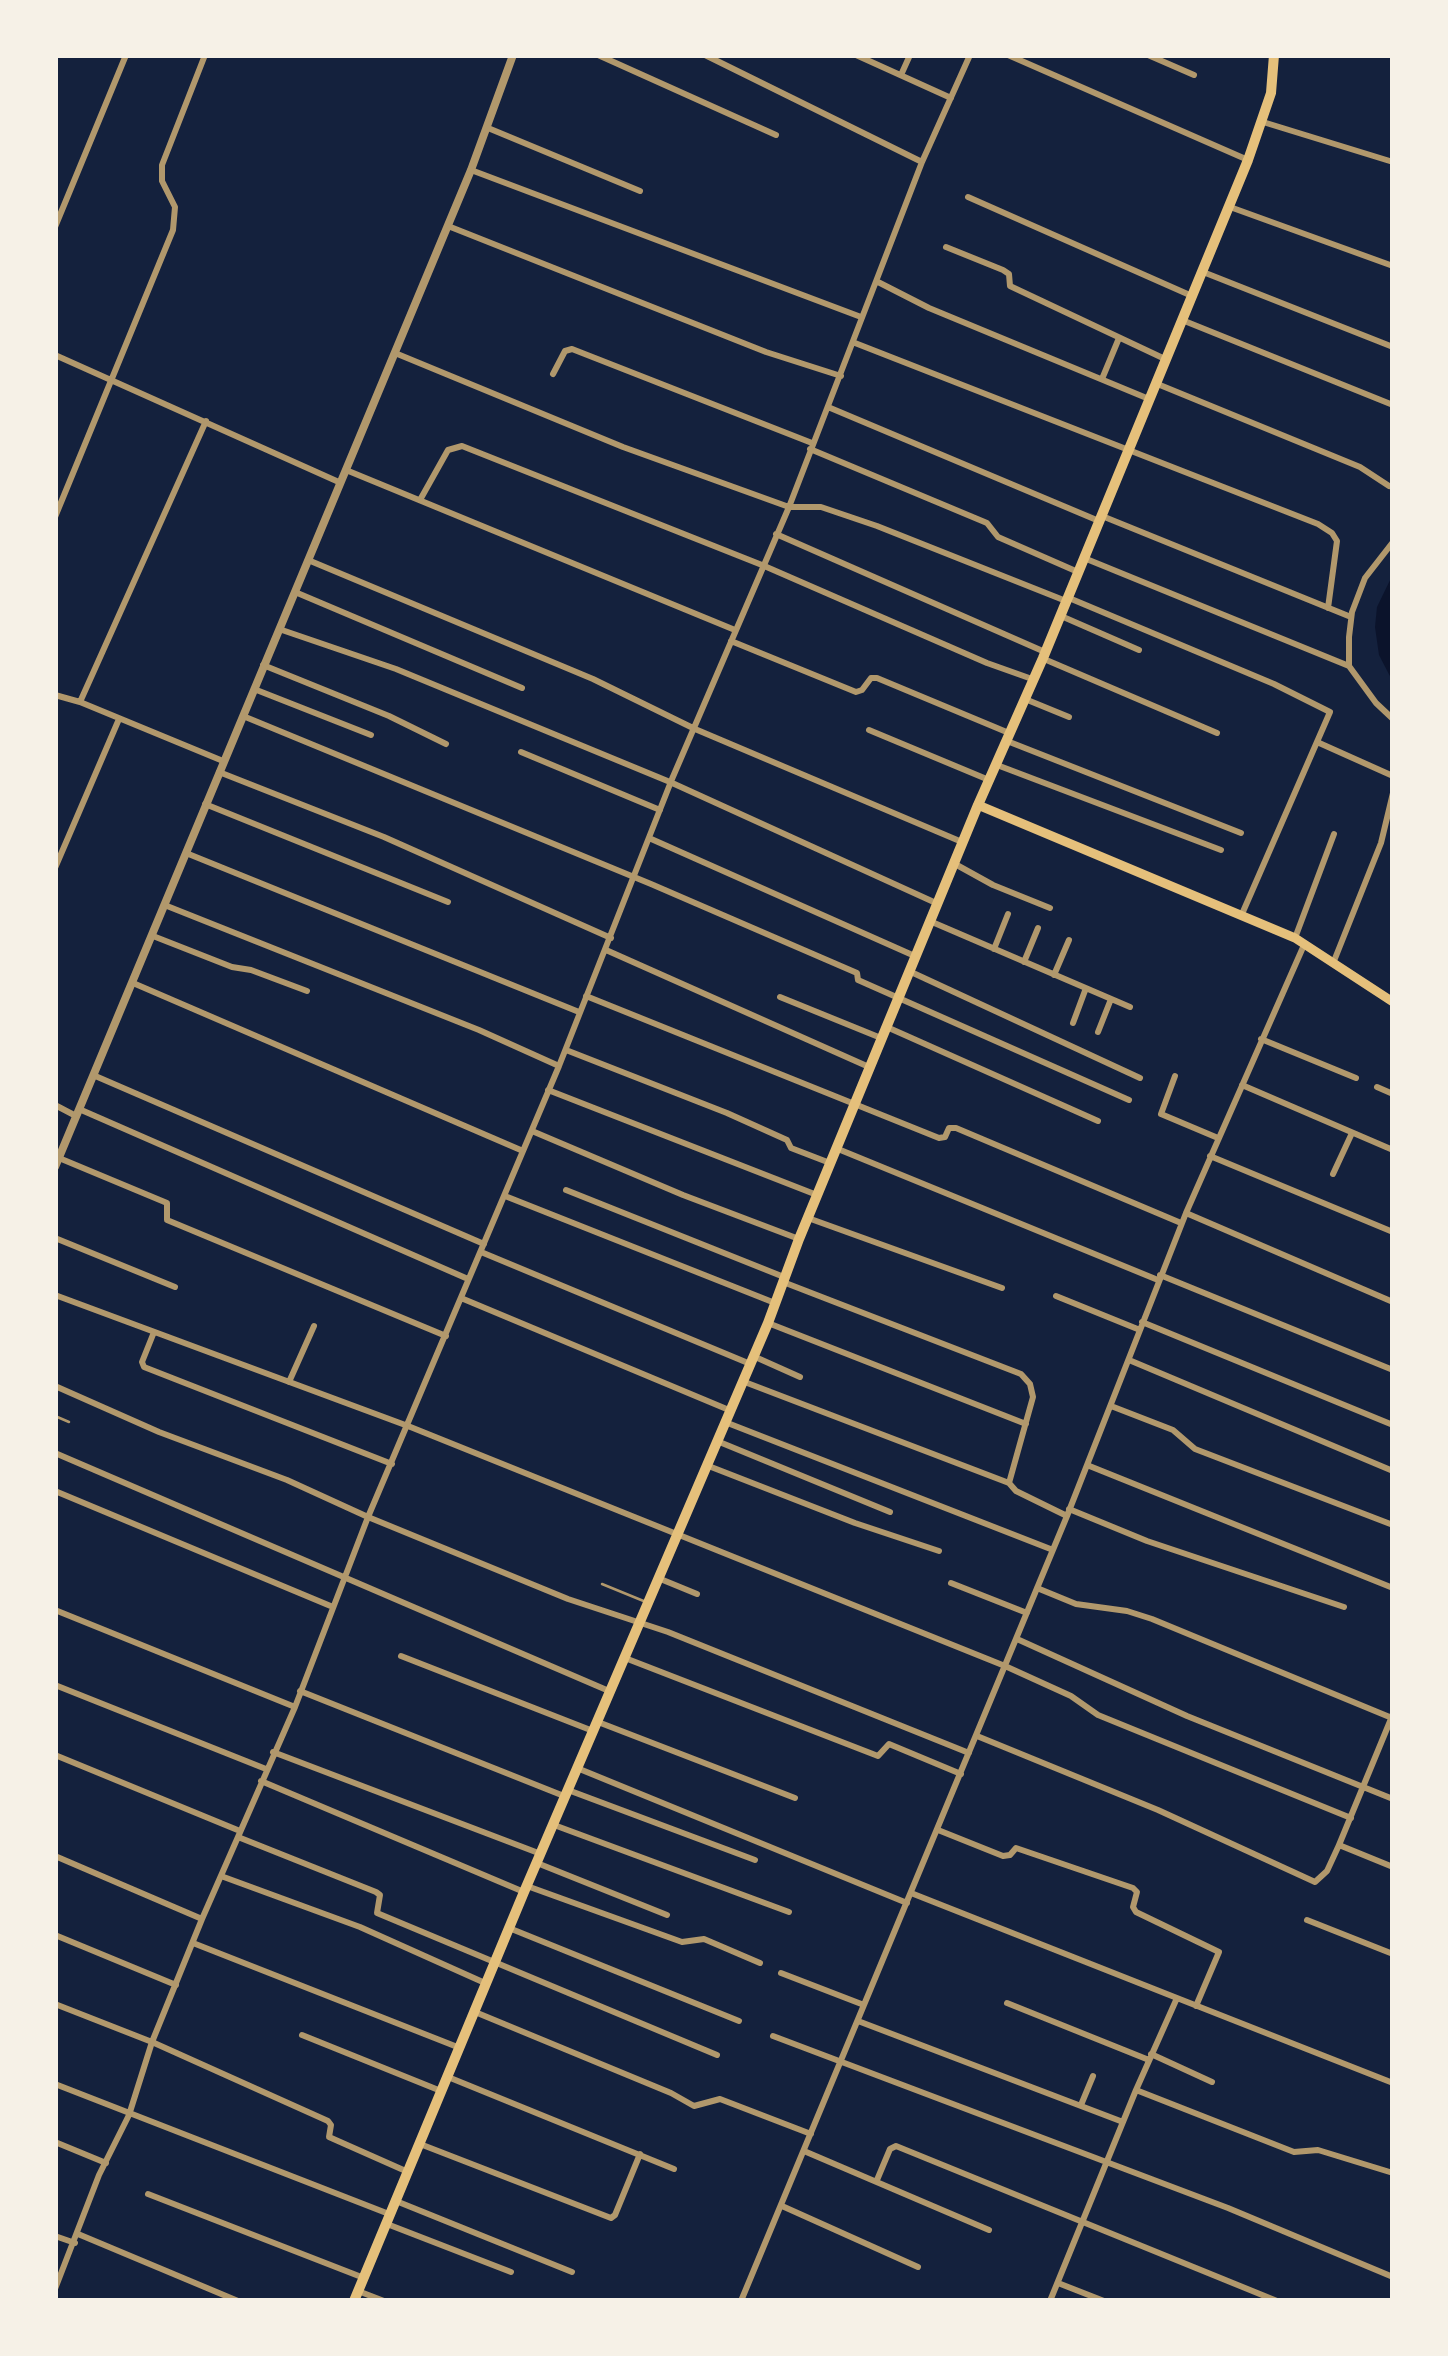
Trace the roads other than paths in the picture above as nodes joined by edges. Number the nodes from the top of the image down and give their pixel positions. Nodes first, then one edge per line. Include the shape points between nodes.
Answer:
1 (126, 55) edge
2 (205, 55) edge
3 (513, 55) edge
4 (598, 55) edge
5 (704, 55) edge
6 (856, 55) edge
7 (910, 55) edge
8 (970, 55) edge
9 (1008, 55) edge
10 (1148, 55) edge
11 (1274, 55) edge
12 (900, 75) junction
13 (1194, 76) dead end
14 (951, 98) junction
15 (1263, 122) junction
16 (488, 128) junction
17 (776, 134) dead end
18 (1248, 160) junction
19 (922, 162) junction
20 (1393, 162) edge
21 (472, 170) junction
22 (640, 191) dead end
23 (968, 197) dead end
24 (1229, 206) junction
25 (448, 226) junction
26 (55, 227) edge
27 (946, 247) dead end
28 (1393, 266) edge
29 (1202, 271) junction
30 (878, 282) junction
31 (1192, 296) junction
32 (862, 317) junction
33 (1182, 320) junction
34 (1119, 338) junction
35 (855, 343) junction
36 (1393, 348) edge
37 (396, 354) junction
38 (55, 355) edge
39 (1166, 359) junction
40 (553, 374) dead end
41 (841, 376) junction
42 (1102, 379) junction
43 (109, 380) junction
44 (1155, 383) junction
45 (1148, 399) junction
46 (1393, 406) edge
47 (828, 408) junction
48 (206, 421) junction
49 (811, 446) junction
50 (1128, 451) junction
51 (346, 470) junction
52 (340, 483) junction
53 (1389, 486) dead end
54 (420, 500) junction
55 (789, 507) junction
56 (55, 517) edge
57 (1100, 519) junction
58 (776, 534) junction
59 (1393, 542) edge
60 (1084, 558) junction
61 (306, 559) junction
62 (762, 565) junction
63 (1078, 572) junction
64 (294, 591) junction
65 (1067, 599) junction
66 (1328, 608) junction
67 (1060, 616) junction
68 (1351, 616) junction
69 (278, 629) junction
70 (735, 630) junction
71 (731, 641) junction
72 (1139, 650) dead end
73 (1044, 655) junction
74 (263, 665) junction
75 (1349, 666) junction
76 (1034, 680) junction
77 (522, 688) dead end
78 (254, 690) junction
79 (55, 695) edge
80 (1025, 699) junction
81 (80, 702) junction
82 (243, 716) junction
83 (1069, 717) dead end
84 (119, 719) junction
85 (1393, 719) edge
86 (695, 728) junction
87 (869, 730) dead end
88 (1217, 734) dead end
89 (371, 735) dead end
90 (1009, 737) junction
91 (1317, 742) junction
92 (446, 744) dead end
93 (521, 752) dead end
94 (220, 760) junction
95 (996, 765) junction
96 (219, 772) junction
97 (1393, 776) edge
98 (989, 780) junction
99 (670, 782) junction
100 (1393, 793) edge
101 (206, 804) junction
102 (978, 805) junction
103 (660, 810) junction
104 (1241, 833) dead end
105 (1334, 834) dead end
106 (649, 838) junction
107 (963, 843) junction
108 (1220, 850) dead end
109 (186, 853) junction
110 (955, 864) junction
111 (55, 868) edge
112 (635, 878) junction
113 (448, 902) dead end
114 (939, 904) junction
115 (166, 906) junction
116 (1050, 908) dead end
117 (1008, 914) dead end
118 (1242, 914) junction
119 (932, 922) junction
120 (1038, 928) dead end
121 (154, 936) junction
122 (611, 938) junction
123 (1069, 940) dead end
124 (1300, 940) junction
125 (994, 949) junction
126 (606, 950) junction
127 (917, 957) junction
128 (1334, 960) junction
129 (1024, 962) junction
130 (911, 972) junction
131 (1054, 975) junction
132 (133, 983) junction
133 (1086, 988) junction
134 (307, 991) dead end
135 (586, 996) junction
136 (780, 997) dead end
137 (901, 997) junction
138 (1111, 999) junction
139 (1393, 1002) edge
140 (1130, 1007) dead end
141 (580, 1012) junction
142 (1073, 1023) dead end
143 (1098, 1032) dead end
144 (886, 1034) junction
145 (1261, 1040) junction
146 (566, 1050) junction
147 (559, 1066) junction
148 (871, 1068) junction
149 (93, 1075) junction
150 (1175, 1076) dead end
151 (1140, 1078) dead end
152 (1356, 1078) dead end
153 (1242, 1085) junction
154 (1376, 1087) dead end
155 (548, 1090) junction
156 (1393, 1094) edge
157 (1128, 1100) dead end
158 (854, 1105) junction
159 (58, 1107) edge
160 (76, 1113) junction
161 (1098, 1121) dead end
162 (532, 1131) junction
163 (1352, 1133) junction
164 (1218, 1138) junction
165 (838, 1149) junction
166 (1393, 1150) edge
167 (523, 1152) junction
168 (1210, 1156) junction
169 (57, 1162) edge
170 (831, 1163) junction
171 (1333, 1174) dead end
172 (566, 1190) dead end
173 (818, 1195) junction
174 (505, 1196) junction
175 (1186, 1212) junction
176 (808, 1218) junction
177 (1181, 1223) junction
178 (1393, 1232) edge
179 (55, 1238) edge
180 (799, 1239) junction
181 (483, 1248) junction
182 (1159, 1277) junction
183 (468, 1278) junction
184 (784, 1280) junction
185 (175, 1287) dead end
186 (1002, 1288) dead end
187 (55, 1295) edge
188 (1056, 1296) dead end
189 (461, 1298) junction
190 (1393, 1302) edge
191 (775, 1303) junction
192 (768, 1323) junction
193 (314, 1326) dead end
194 (1141, 1326) junction
195 (154, 1332) junction
196 (446, 1336) junction
197 (750, 1359) junction
198 (1129, 1360) junction
199 (1393, 1370) edge
200 (800, 1377) dead end
201 (741, 1380) junction
202 (289, 1382) junction
203 (55, 1386) edge
204 (1111, 1406) junction
205 (728, 1410) junction
206 (55, 1416) edge
207 (69, 1422) dead end
208 (724, 1422) junction
209 (1026, 1424) junction
210 (1393, 1425) edge
211 (408, 1426) junction
212 (716, 1440) junction
213 (55, 1453) edge
214 (392, 1464) junction
215 (705, 1464) junction
216 (1087, 1465) junction
217 (1393, 1471) edge
218 (1010, 1483) junction
219 (55, 1490) edge
220 (890, 1512) dead end
221 (1068, 1513) junction
222 (368, 1517) junction
223 (1393, 1525) edge
224 (676, 1536) junction
225 (1053, 1550) junction
226 (939, 1551) dead end
227 (658, 1578) junction
228 (344, 1580) junction
229 (602, 1584) dead end
230 (951, 1584) dead end
231 (1037, 1588) junction
232 (1393, 1588) edge
233 (698, 1594) dead end
234 (648, 1602) junction
235 (333, 1607) junction
236 (1344, 1607) dead end
237 (55, 1610) edge
238 (1027, 1614) junction
239 (638, 1625) junction
240 (1017, 1638) junction
241 (401, 1656) dead end
242 (624, 1658) junction
243 (1005, 1666) junction
244 (55, 1685) edge
245 (300, 1690) junction
246 (609, 1691) junction
247 (294, 1706) junction
248 (1393, 1716) edge
249 (595, 1726) junction
250 (976, 1736) junction
251 (273, 1752) junction
252 (969, 1753) junction
253 (55, 1755) edge
254 (577, 1768) junction
255 (266, 1770) junction
256 (960, 1774) junction
257 (261, 1781) junction
258 (1365, 1787) junction
259 (566, 1793) junction
260 (795, 1798) dead end
261 (1393, 1799) edge
262 (1351, 1818) junction
263 (554, 1825) junction
264 (938, 1830) junction
265 (239, 1834) junction
266 (1339, 1845) junction
267 (55, 1856) edge
268 (539, 1858) junction
269 (754, 1860) dead end
270 (1393, 1867) edge
271 (221, 1876) junction
272 (525, 1889) junction
273 (911, 1892) junction
274 (907, 1903) junction
275 (789, 1912) dead end
276 (668, 1915) dead end
277 (202, 1919) junction
278 (1307, 1920) dead end
279 (509, 1928) junction
280 (55, 1935) edge
281 (192, 1943) junction
282 (1393, 1954) edge
283 (760, 1963) dead end
284 (495, 1964) junction
285 (781, 1973) dead end
286 (486, 1983) junction
287 (176, 1986) junction
288 (1177, 1998) junction
289 (1007, 2003) dead end
290 (55, 2004) edge
291 (864, 2005) junction
292 (1196, 2006) junction
293 (474, 2011) junction
294 (858, 2021) junction
295 (739, 2022) dead end
296 (302, 2035) dead end
297 (773, 2036) dead end
298 (152, 2042) junction
299 (460, 2048) junction
300 (717, 2054) dead end
301 (1150, 2057) junction
302 (841, 2061) junction
303 (448, 2076) junction
304 (1093, 2076) dead end
305 (1212, 2082) dead end
306 (1393, 2083) edge
307 (55, 2084) edge
308 (1136, 2090) junction
309 (442, 2092) junction
310 (1080, 2105) junction
311 (129, 2115) junction
312 (1123, 2122) junction
313 (811, 2134) junction
314 (55, 2142) edge
315 (420, 2144) junction
316 (804, 2151) junction
317 (640, 2154) junction
318 (1107, 2162) junction
319 (106, 2163) junction
320 (674, 2169) dead end
321 (408, 2172) junction
322 (1393, 2173) edge
323 (877, 2180) junction
324 (148, 2194) dead end
325 (396, 2200) junction
326 (782, 2206) junction
327 (389, 2219) junction
328 (1083, 2224) junction
329 (989, 2230) dead end
330 (78, 2234) junction
331 (55, 2236) edge
332 (74, 2243) junction
333 (918, 2267) dead end
334 (510, 2272) dead end
335 (572, 2272) dead end
336 (1393, 2277) edge
337 (364, 2278) junction
338 (1058, 2283) junction
339 (55, 2290) edge
340 (205, 2290) junction
341 (356, 2296) edge
342 (201, 2301) edge
343 (238, 2301) edge
344 (384, 2301) edge
345 (741, 2301) edge
346 (1050, 2301) edge
347 (1104, 2301) edge
348 (1278, 2301) edge

1 - 26 street
2 - 43 street via 162,165 162,182 175,207 173,230
3 - 16 street
4 - 17 street
5 - 19 street
6 - 12 street
7 - 12 street
8 - 14 street
9 - 18 street
10 - 13 street
11 - 15 main road
12 - 14 street
14 - 19 street
15 - 18 main road
15 - 20 street
16 - 21 street
16 - 22 street
18 - 24 main road
19 - 30 street
21 - 25 street
21 - 32 street
23 - 31 street
24 - 28 street
24 - 29 main road
25 - 37 street
25 - 41 street
27 - 34 street via 1003,270 1010,286
29 - 31 main road
29 - 36 street
30 - 32 street
30 - 42 street
31 - 33 main road
32 - 35 street
33 - 39 main road
33 - 46 street
34 - 39 street
34 - 42 street
35 - 41 street
35 - 50 street
37 - 51 street
37 - 55 street
38 - 43 street
39 - 44 main road
40 - 49 street via 572,349
41 - 47 street
42 - 45 street
43 - 48 street
43 - 56 street
44 - 45 main road
44 - 53 street via 1360,467
45 - 50 main road
47 - 49 street
47 - 57 street
48 - 52 street
48 - 81 street
49 - 55 street
49 - 63 street via 987,522 998,537
50 - 57 main road
50 - 66 street via 1329,530 1337,541
51 - 52 street
51 - 54 street
52 - 61 street
54 - 62 street via 448,450 462,446
54 - 70 street
55 - 58 street
55 - 65 street via 820,508 877,526
57 - 60 main road
57 - 66 street
58 - 62 street
58 - 73 street
59 - 68 street via 1365,578
60 - 63 main road
60 - 75 street
61 - 64 street
61 - 86 street
62 - 70 street
62 - 76 street
63 - 65 main road
64 - 69 street
64 - 77 street
65 - 67 main road
65 - 91 street via 1330,712
66 - 68 street
67 - 72 street
67 - 73 main road
68 - 75 street
69 - 74 street
69 - 99 street via 396,669
70 - 71 street
71 - 86 street
71 - 90 street via 856,692 875,677
73 - 76 main road
73 - 88 street
74 - 78 street
74 - 92 street
75 - 85 street
76 - 80 main road
78 - 82 street
78 - 89 street
79 - 81 street
80 - 83 street
80 - 90 main road
81 - 84 street
82 - 94 street
82 - 112 street
84 - 94 street
84 - 111 street
86 - 99 street
86 - 107 street
87 - 98 street
90 - 95 main road
90 - 104 street
91 - 97 street
91 - 118 street
93 - 103 street
94 - 96 street
95 - 98 main road
95 - 108 street
96 - 101 street
96 - 122 street via 384,836
98 - 102 main road
99 - 103 street
99 - 114 street
100 - 128 street via 1381,842
101 - 109 street
101 - 113 street
102 - 107 main road
102 - 118 main road
103 - 106 street
105 - 124 street
106 - 112 street
106 - 127 street
107 - 110 main road
109 - 115 street
109 - 141 street
110 - 114 main road
110 - 116 street
112 - 122 street
112 - 137 street
114 - 119 main road
115 - 121 street
115 - 147 street
117 - 125 street
118 - 124 main road
119 - 125 street
119 - 127 main road
120 - 129 street
121 - 132 street
121 - 134 street
122 - 126 street
123 - 131 street
124 - 128 main road
124 - 145 street
125 - 129 street
126 - 135 street
126 - 148 street
127 - 130 main road
128 - 139 main road
129 - 131 street
130 - 137 main road
130 - 151 street
131 - 133 street
132 - 149 street
132 - 167 street
133 - 138 street
133 - 142 street
135 - 141 street
135 - 158 street
136 - 144 street
137 - 144 main road
137 - 157 street
138 - 140 street
138 - 143 street
141 - 146 street
144 - 148 main road
144 - 161 street
145 - 152 street
145 - 153 street
146 - 147 street
146 - 170 street via 727,1112
147 - 155 street
148 - 158 main road
149 - 160 street
149 - 181 street
150 - 164 street via 1161,1114
153 - 163 street
153 - 164 street
154 - 156 street
155 - 162 street
155 - 173 street
158 - 165 main road
158 - 177 street via 939,1138 956,1128
159 - 160 street
160 - 169 street
160 - 183 street
162 - 167 street
162 - 180 street
163 - 166 street
163 - 171 street
164 - 168 street
165 - 170 main road
165 - 182 street
167 - 174 street
168 - 175 street
168 - 178 street
169 - 196 street via 167,1202 172,1222
170 - 173 main road
172 - 184 street
173 - 176 main road
174 - 181 street
174 - 191 street
175 - 177 street
175 - 190 street
176 - 180 main road
176 - 186 street
177 - 182 street
179 - 185 street
180 - 184 main road
181 - 183 street
181 - 197 street
182 - 194 street
182 - 199 street
183 - 189 street
184 - 191 main road
184 - 209 street via 1021,1374 1034,1397
187 - 195 street
188 - 194 street
189 - 196 street
189 - 205 street
191 - 192 main road
192 - 197 main road
192 - 209 street
193 - 202 street
194 - 198 street
194 - 210 street
195 - 202 street
195 - 214 street via 144,1367
196 - 211 street
197 - 200 street
197 - 201 main road
198 - 204 street
198 - 217 street
201 - 205 main road
201 - 218 street
202 - 211 street
203 - 222 street
204 - 216 street
204 - 223 street via 1166,1427 1195,1449
205 - 208 main road
206 - 207 lane
208 - 212 main road
208 - 225 street
209 - 218 street
211 - 214 street
211 - 224 street
212 - 215 main road
212 - 220 street
213 - 228 street
214 - 222 street
215 - 224 main road
215 - 226 street
216 - 221 street
216 - 232 street
218 - 221 street via 1016,1492
219 - 235 street
221 - 225 street
221 - 236 street
222 - 228 street
222 - 239 street
224 - 227 main road
224 - 243 street
225 - 231 street
227 - 233 street
227 - 234 main road
228 - 235 street
228 - 246 street
229 - 234 lane
230 - 238 street
231 - 238 street
231 - 248 street via 1076,1604 1152,1619
234 - 239 main road
235 - 245 street
237 - 247 street
238 - 240 street
239 - 242 main road
239 - 252 street
240 - 243 street
240 - 258 street
241 - 249 street
242 - 246 main road
242 - 256 street via 878,1756 889,1744
243 - 250 street
243 - 262 street via 1098,1716
244 - 255 street
245 - 247 street
245 - 259 street
246 - 249 main road
247 - 251 street
248 - 258 street
249 - 254 main road
249 - 260 street
250 - 252 street
250 - 266 street via 1158,1810 1310,1882 1327,1871
251 - 255 street
251 - 268 street
252 - 256 street
253 - 265 street
254 - 259 main road
254 - 274 street
255 - 257 street
256 - 264 street
257 - 265 street
257 - 272 street
258 - 261 street
258 - 262 street
259 - 263 main road
259 - 269 street
262 - 266 street
263 - 268 main road
263 - 275 street
264 - 273 street
264 - 292 street via 1003,1856 1016,1848 1133,1888 1136,1912 1219,1952
265 - 271 street
265 - 284 street via 380,1895 376,1914
266 - 270 street
267 - 277 street
268 - 272 main road
268 - 276 street
271 - 277 street
271 - 286 street
272 - 279 main road
272 - 283 street via 682,1942 704,1939
273 - 274 street
273 - 288 street
274 - 291 street
277 - 281 street
278 - 282 street
279 - 284 main road
279 - 295 street
280 - 287 street
281 - 287 street
281 - 299 street
284 - 286 main road
284 - 300 street
285 - 291 street
286 - 293 main road
287 - 298 street
288 - 292 street
288 - 301 street
289 - 301 street
290 - 298 street
291 - 294 street
292 - 306 street
293 - 299 main road
293 - 313 street via 694,2106 720,2099
294 - 302 street
294 - 310 street
296 - 309 street
297 - 302 street
298 - 311 street
298 - 321 street via 330,2123 329,2136
299 - 303 main road
301 - 305 street
301 - 308 street
302 - 313 street
302 - 318 street
303 - 309 main road
303 - 317 street
304 - 310 street
307 - 311 street
308 - 312 street
308 - 322 street via 1294,2152 1318,2150
309 - 315 main road
310 - 312 street
311 - 319 street
311 - 327 street
312 - 318 street
313 - 316 street
314 - 319 street
315 - 317 street via 611,2218
315 - 321 main road
316 - 323 street
316 - 326 street
317 - 320 street
318 - 328 street
318 - 336 street
319 - 330 street
321 - 325 main road
323 - 328 street via 896,2146
323 - 329 street
324 - 337 street
325 - 327 main road
325 - 335 street
326 - 333 street
326 - 345 street
327 - 334 street
327 - 337 main road
328 - 338 street
328 - 348 street
330 - 332 street
330 - 340 street
331 - 332 street
332 - 339 street
337 - 341 main road
338 - 346 street
338 - 347 street
340 - 342 street
340 - 343 street
341 - 344 street

